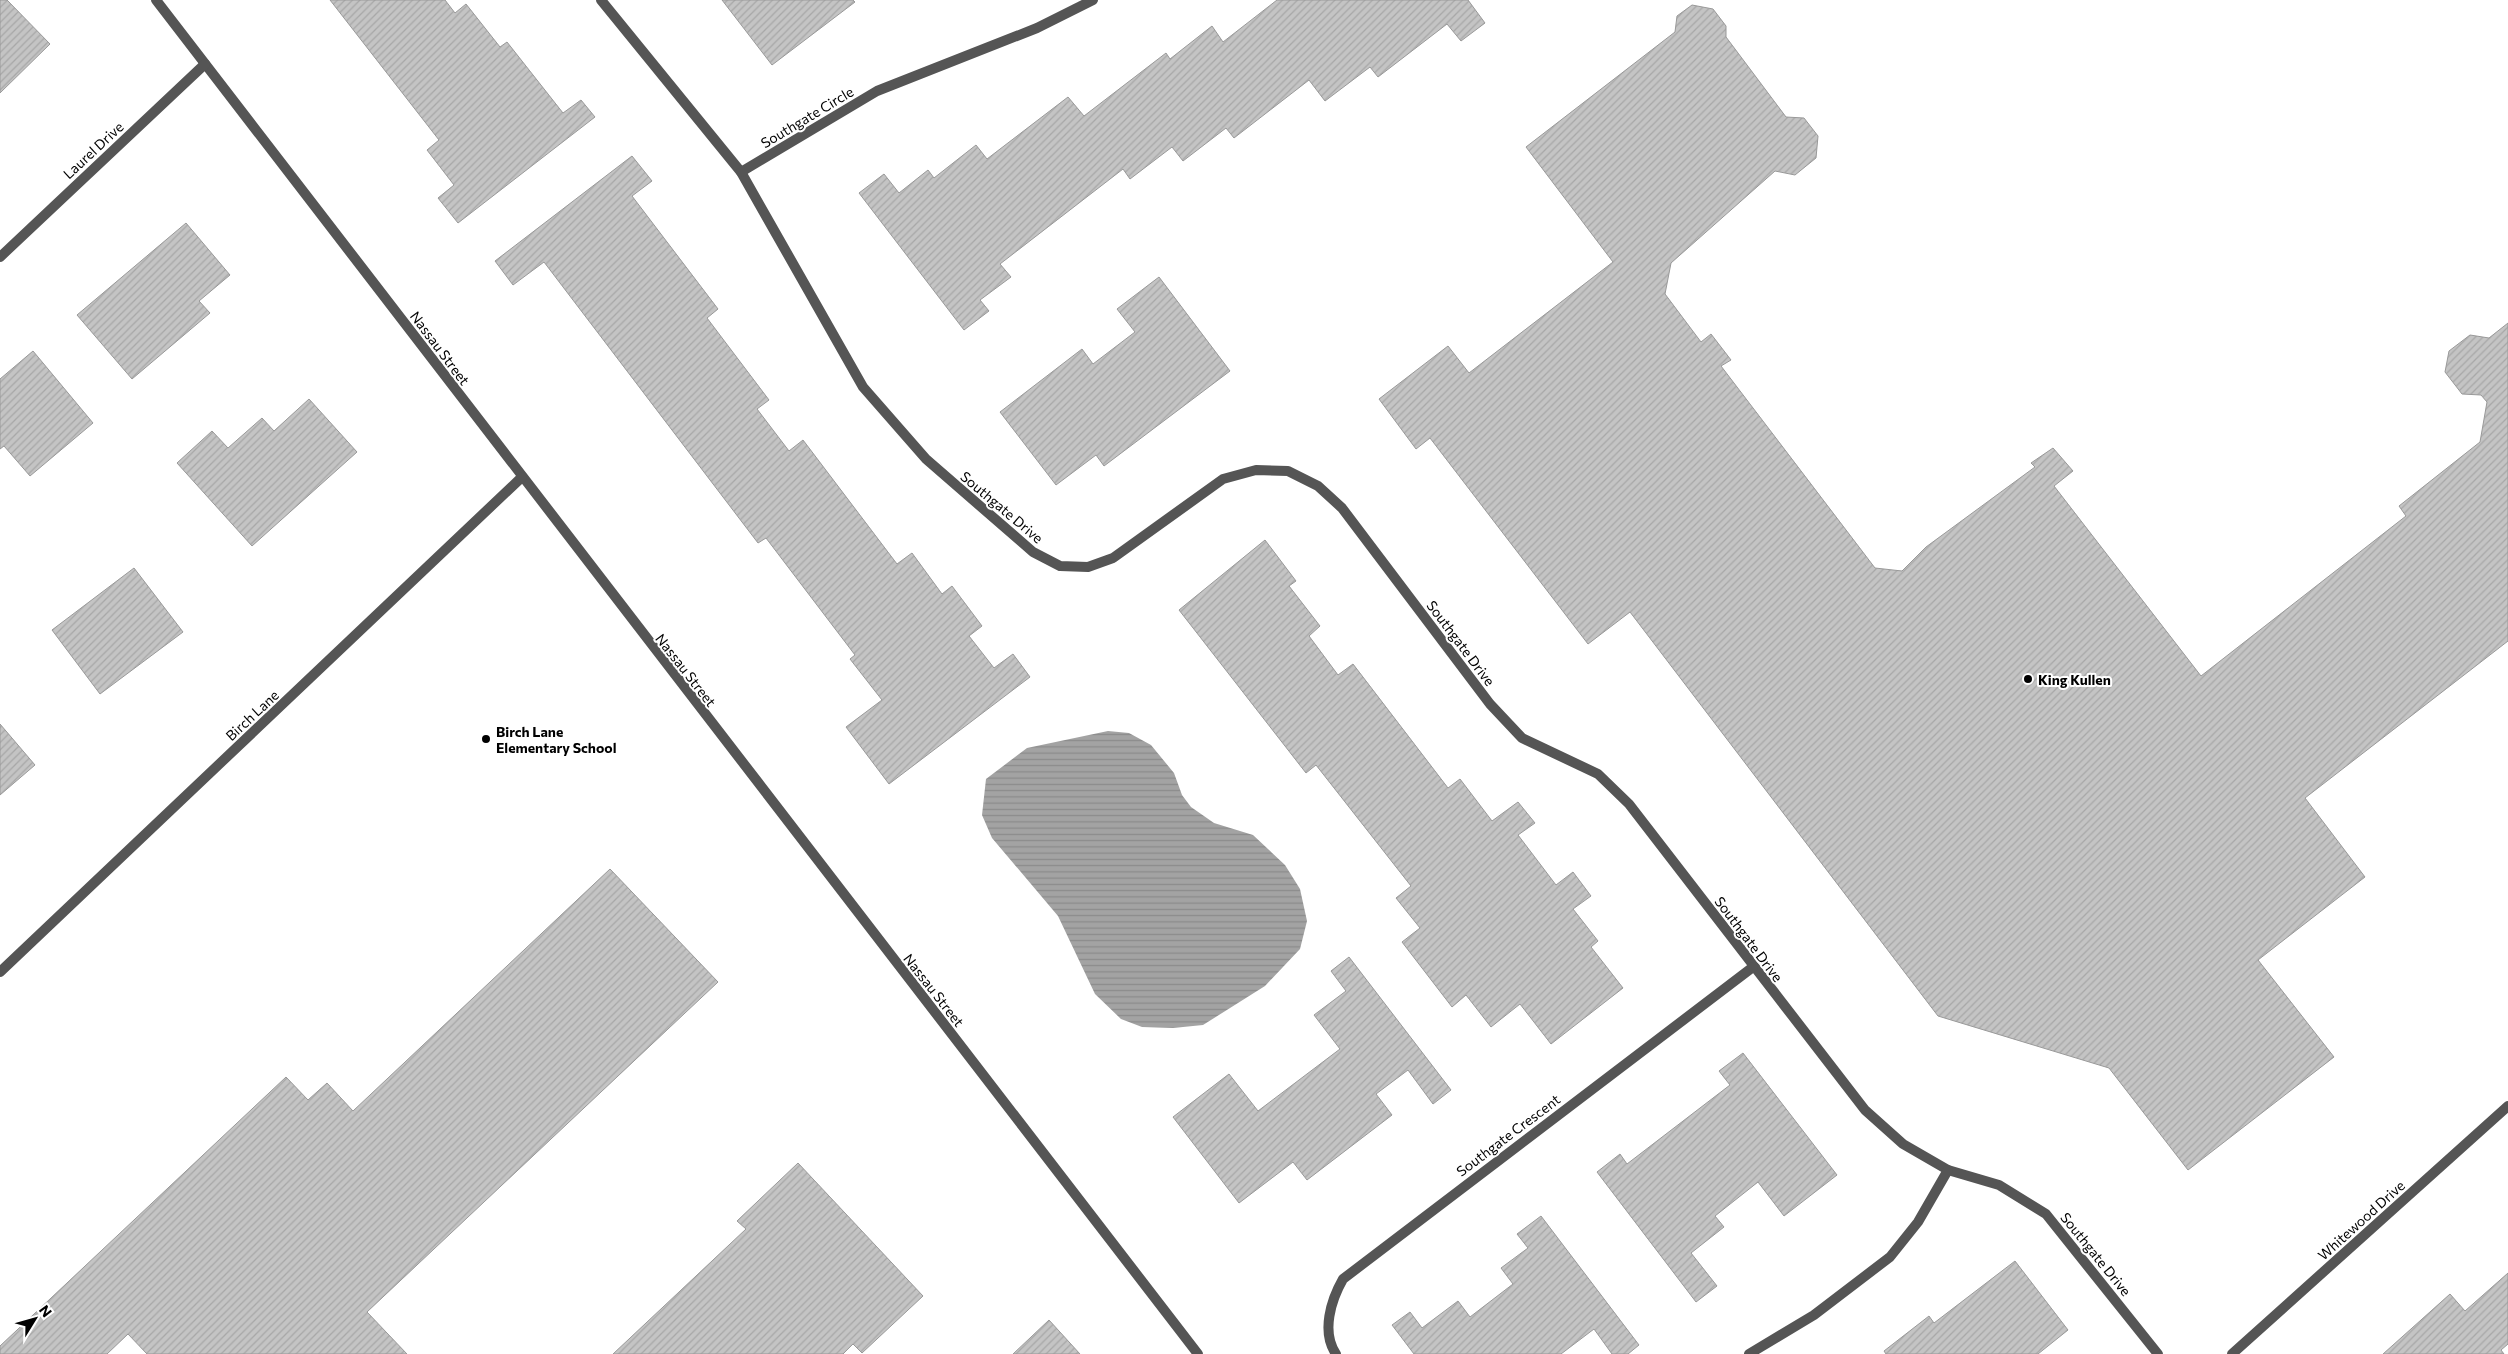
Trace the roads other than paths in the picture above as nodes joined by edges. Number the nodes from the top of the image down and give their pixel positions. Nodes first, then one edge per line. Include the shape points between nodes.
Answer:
1 (156, 0) edge
2 (601, 0) edge
3 (1093, 0) edge
4 (205, 64) junction
5 (741, 172) junction
6 (0, 257) edge
7 (522, 477) junction
8 (1753, 967) junction
9 (0, 972) edge
10 (2508, 1106) edge
11 (1948, 1170) junction
12 (1198, 1354) edge
13 (1336, 1354) edge
14 (1749, 1354) edge
15 (2158, 1354) edge
16 (2232, 1354) edge

1 - 4 street, Nassau Street
2 - 5 street
3 - 5 street, Southgate Circle via 1037,28 877,91
4 - 6 street, Laurel Drive
4 - 7 street, Nassau Street
5 - 8 street, Southgate Drive via 863,387 926,459 1002,528 1033,552 1060,566 1088,567 1113,558 1223,479 1256,470 1288,471 1318,486 1342,508 1490,704 1522,738 1598,774 1629,804
7 - 9 street, Birch Lane
7 - 12 street, Nassau Street
8 - 11 street, Southgate Drive via 1865,1110 1903,1144
8 - 13 street, Southgate Crescent via 1343,1279 1332,1298 1328,1323
10 - 16 street, Whitewood Drive
11 - 14 street via 1918,1222 1890,1257 1814,1315
11 - 15 street, Southgate Drive via 1999,1185 2046,1214

